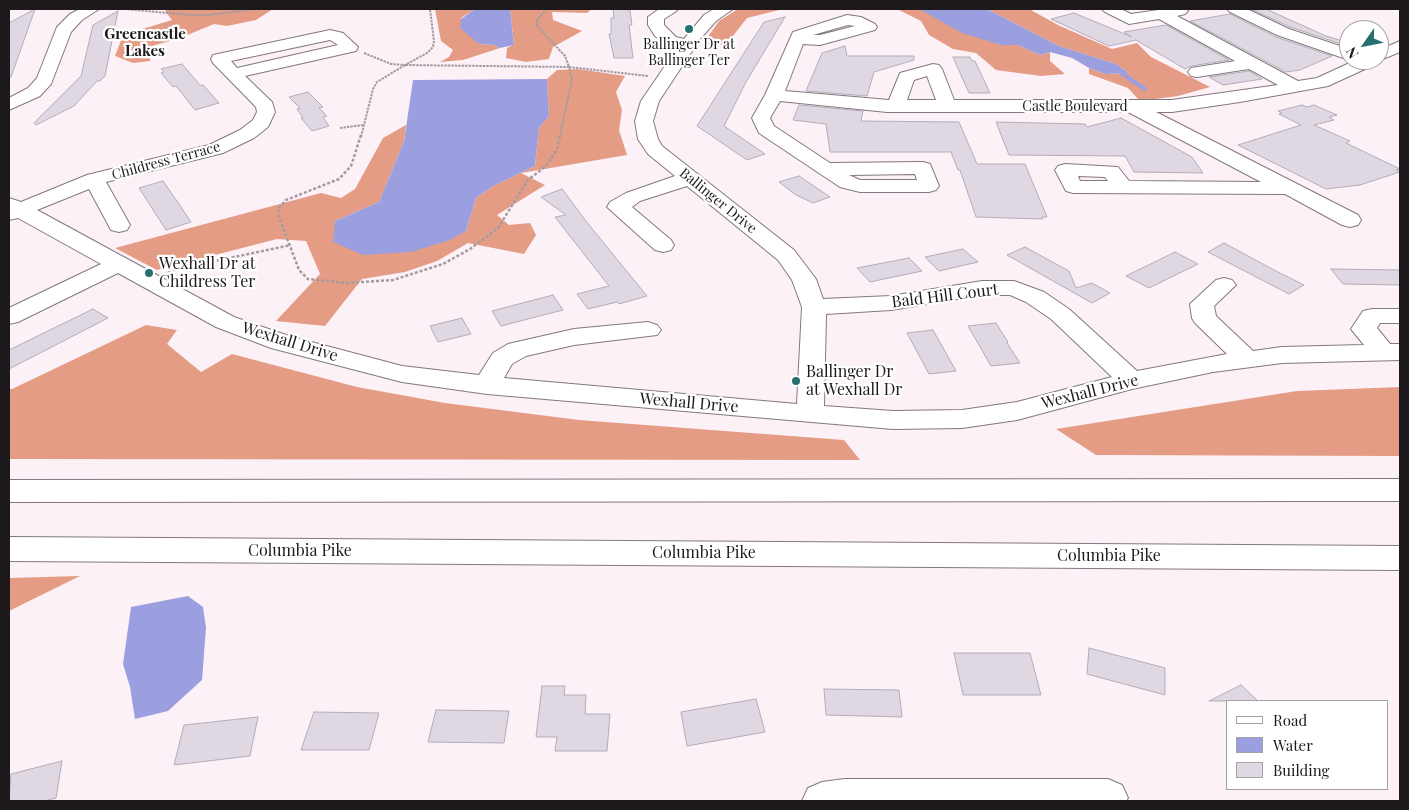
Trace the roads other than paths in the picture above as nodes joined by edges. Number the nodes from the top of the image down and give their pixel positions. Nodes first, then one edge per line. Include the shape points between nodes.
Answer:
1 (91, 9) edge
2 (670, 9) edge
3 (725, 9) edge
4 (1110, 9) edge
5 (1192, 9) edge
6 (1235, 9) edge
7 (1153, 12) edge
8 (1263, 22) junction
9 (1199, 34) junction
10 (798, 39) dead end
11 (688, 45) junction
12 (350, 47) road end
13 (1339, 51) edge
14 (1253, 63) junction
15 (1348, 70) edge
16 (1197, 72) dead end
17 (1296, 87) junction
18 (774, 95) junction
19 (9, 106) edge
20 (896, 106) junction
21 (947, 106) junction
22 (1134, 107) junction
23 (827, 170) dead end
24 (689, 178) junction
25 (94, 179) junction
26 (1123, 187) dead end
27 (1286, 188) junction
28 (12, 209) edge
29 (1350, 220) dead end
30 (119, 225) dead end
31 (662, 245) dead end
32 (116, 265) junction
33 (1224, 285) dead end
34 (814, 307) junction
35 (1400, 316) edge
36 (9, 317) edge
37 (648, 330) dead end
38 (1392, 352) edge
39 (1247, 360) junction
40 (1132, 381) junction
41 (487, 385) junction
42 (810, 414) junction
43 (1400, 490) edge
44 (9, 491) edge
45 (9, 549) edge
46 (1400, 558) edge
47 (1108, 798) dead end
48 (822, 801) edge

1 - 19 main road via 62,30 45,80 34,92
2 - 11 main road via 656,17 656,25 670,40
3 - 11 main road, Ballinger Drive via 710,18
4 - 7 main road via 1129,19
5 - 7 main road
6 - 8 main road
7 - 9 main road
8 - 9 main road
8 - 13 main road
9 - 14 main road
10 - 18 main road
11 - 24 main road, Ballinger Drive via 650,100 644,121 648,139 655,150
12 - 25 main road, Childress Terrace via 337,36 330,35 219,59 265,106 261,123 247,134 216,149
14 - 16 main road
14 - 17 main road
15 - 17 main road, Castle Boulevard via 1322,82
17 - 22 main road, Castle Boulevard via 1172,106
18 - 20 main road, Castle Boulevard
18 - 23 main road via 761,118 766,129
20 - 21 main road, Castle Boulevard
20 - 21 main road via 906,77 933,69
21 - 22 main road, Castle Boulevard
22 - 27 main road
24 - 31 main road via 633,197 618,207
24 - 34 main road, Ballinger Drive via 786,255 804,279
25 - 28 main road, Childress Terrace
25 - 30 main road
26 - 27 main road
27 - 29 main road
28 - 32 main road, Wexhall Drive
32 - 36 main road
32 - 41 main road, Wexhall Drive via 225,322 280,342 402,374
33 - 39 main road via 1202,304 1204,318
34 - 40 main road, Bald Hill Court via 890,303 982,288 1014,288 1060,314
34 - 42 main road, Ballinger Drive
35 - 38 main road via 1372,316 1364,329
37 - 41 main road via 574,336 517,350 502,359
38 - 39 main road, Wexhall Drive via 1282,355
39 - 40 main road, Wexhall Drive
40 - 42 main road, Wexhall Drive via 1017,411 962,418 893,420
41 - 42 main road, Wexhall Drive
43 - 44 main road
45 - 46 main road, Columbia Pike
47 - 48 main road via 844,798

